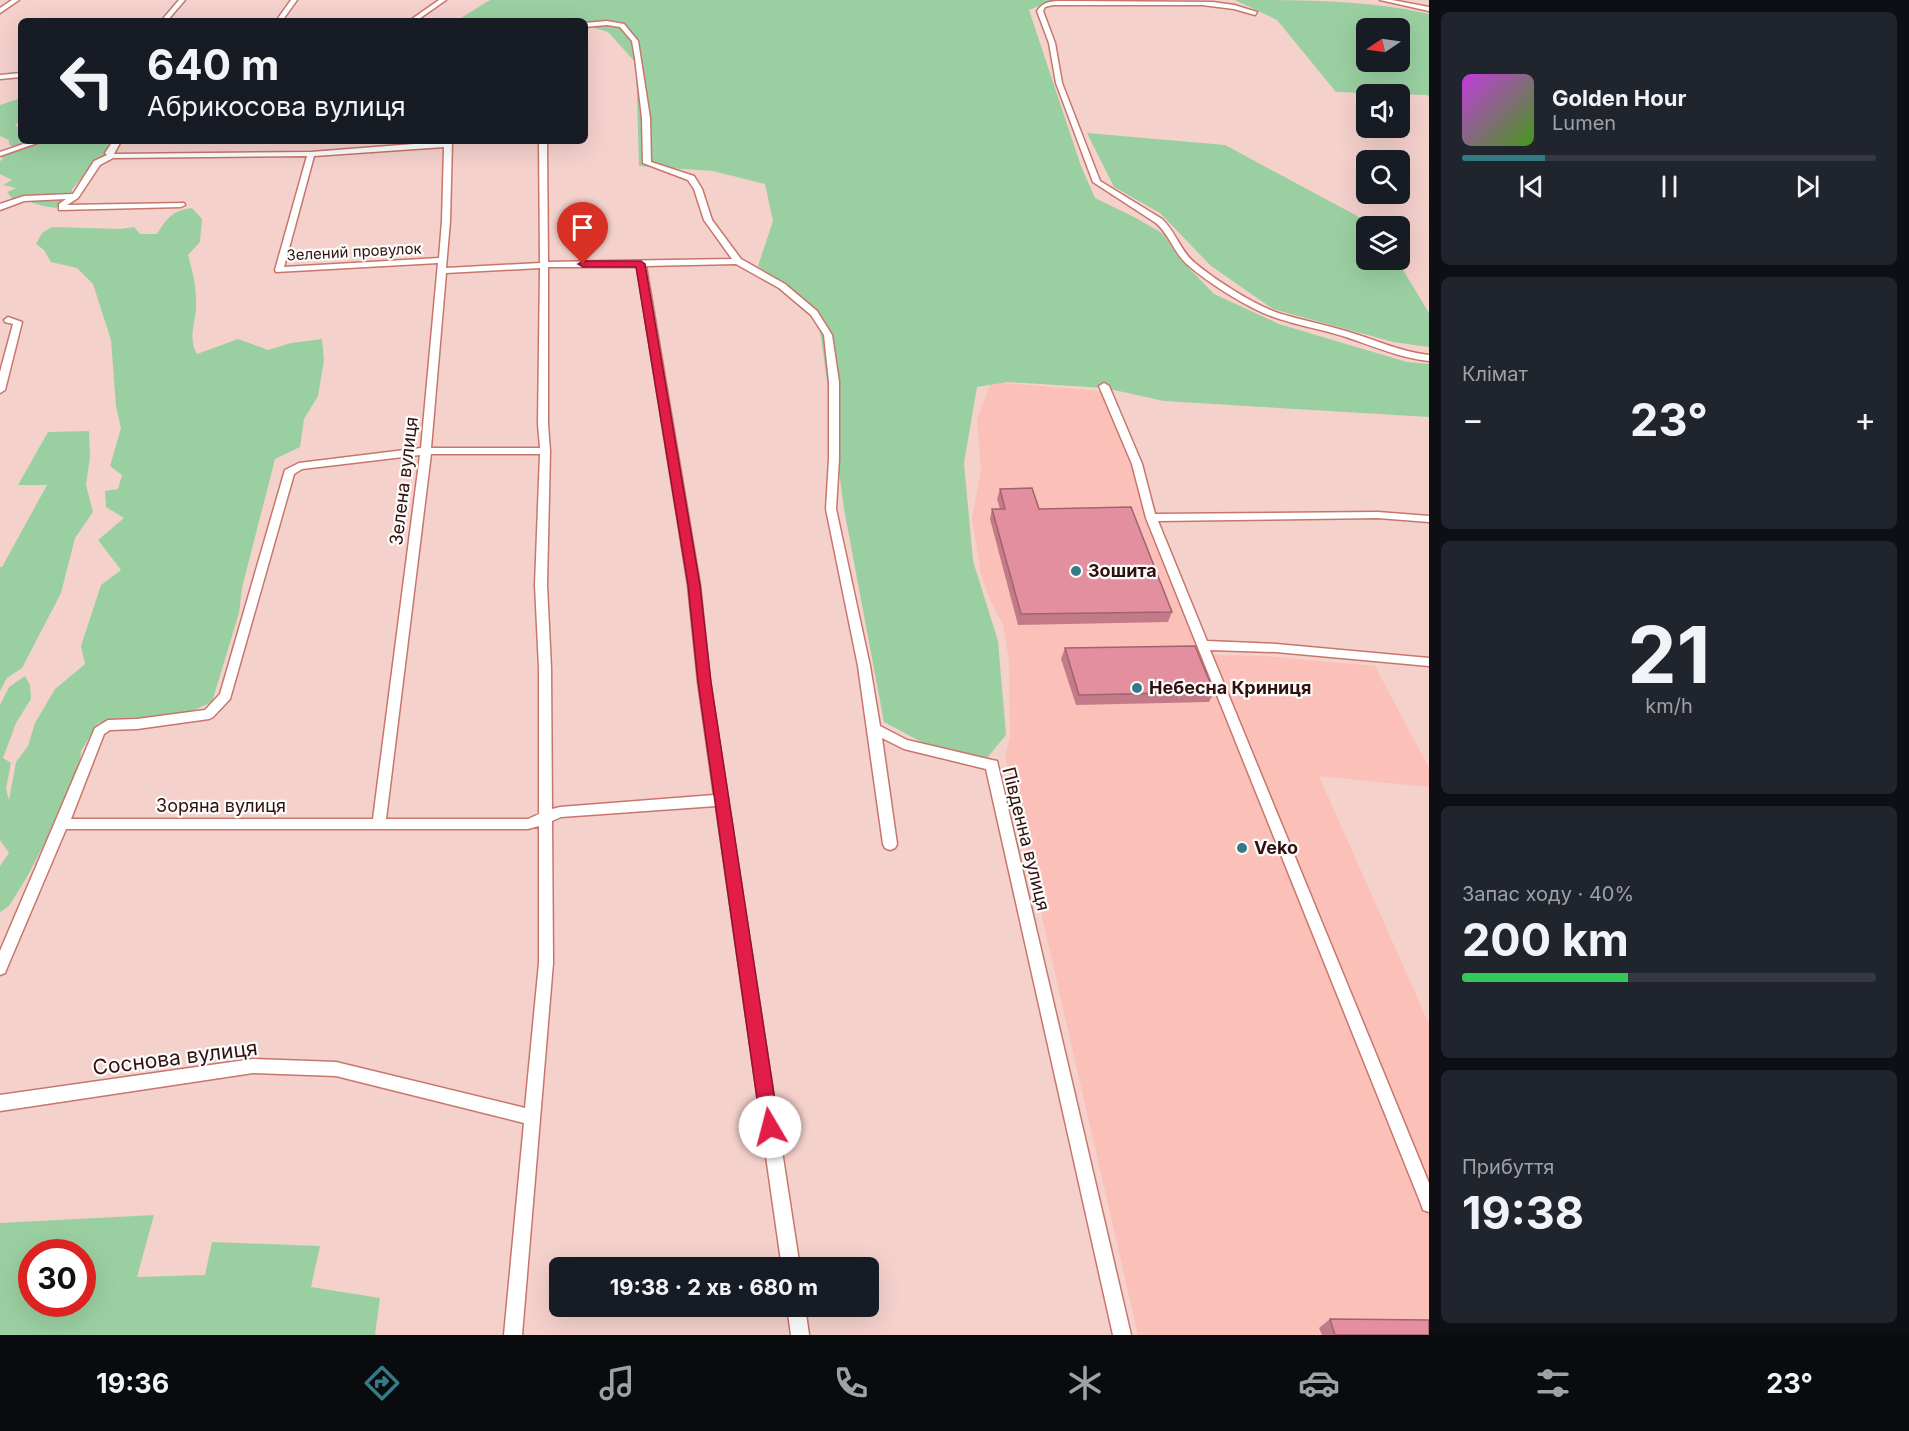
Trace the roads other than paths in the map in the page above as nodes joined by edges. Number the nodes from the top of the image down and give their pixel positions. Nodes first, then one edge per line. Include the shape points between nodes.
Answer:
1 (16, 0) edge
2 (182, 0) edge
3 (294, 0) edge
4 (428, 0) edge
5 (1383, 0) edge
6 (441, 1) edge
7 (1416, 2) edge
8 (1429, 9) edge
9 (0, 10) edge
10 (1256, 13) dead end
11 (167, 18) edge
12 (281, 18) edge
13 (416, 18) edge
14 (588, 25) edge
15 (18, 75) edge
16 (0, 77) edge
17 (30, 144) edge
18 (115, 144) edge
19 (436, 144) edge
20 (448, 144) edge
21 (543, 144) edge
22 (0, 154) edge
23 (311, 154) junction
24 (112, 156) junction
25 (75, 196) junction
26 (181, 205) dead end
27 (0, 208) edge
28 (738, 261) junction
29 (641, 264) junction
30 (544, 265) junction
31 (442, 266) junction
32 (8, 320) dead end
33 (1429, 358) edge
34 (1104, 386) dead end
35 (0, 390) edge
36 (426, 451) junction
37 (545, 451) junction
38 (1151, 518) junction
39 (1429, 519) edge
40 (1202, 645) junction
41 (1429, 662) edge
42 (874, 729) junction
43 (723, 800) junction
44 (545, 819) junction
45 (62, 824) junction
46 (379, 824) junction
47 (890, 844) dead end
48 (0, 968) edge
49 (0, 1103) edge
50 (531, 1117) junction
51 (1429, 1204) edge
52 (788, 1257) edge
53 (798, 1317) edge
54 (513, 1335) edge
55 (800, 1335) edge
56 (1122, 1335) edge

1 - 9 street
2 - 11 street
3 - 12 street
4 - 6 street
5 - 7 street
6 - 13 street
7 - 8 street
10 - 33 street via 1214,4 1127,2 1043,6 1040,11 1052,43 1059,83 1097,182 1159,221 1191,264 1250,303 1290,319
14 - 28 street via 622,25 634,41 646,118 647,163 696,183 708,220
15 - 16 street
17 - 22 street
18 - 24 street via 109,153
19 - 23 street
20 - 31 street, Зелена вулиця
21 - 30 street
23 - 24 street
23 - 31 street, Зелений провулок via 279,270
24 - 25 street via 97,163
25 - 26 street via 62,208
25 - 27 street via 21,199
28 - 29 street
28 - 42 street via 782,286 814,313 828,335 834,382 831,509
29 - 30 street
29 - 43 street via 694,585 704,682
30 - 31 street
30 - 37 street
31 - 36 street, Зелена вулиця
32 - 35 street via 18,322
34 - 38 street via 1137,464
36 - 37 street
36 - 45 street via 299,466 290,472 226,696 209,714 108,725 99,730
36 - 46 street, Зелена вулиця
37 - 44 street via 541,585
38 - 39 street via 1378,515
38 - 40 street
40 - 41 street
40 - 51 street
42 - 47 street
42 - 56 street, Південна вулиця via 904,744 992,765
43 - 44 street, Зоряна вулиця via 560,812
43 - 52 street
44 - 46 street, Зоряна вулиця via 528,824
44 - 50 street via 546,963
45 - 46 street, Зоряна вулиця
45 - 48 street
49 - 50 street, Соснова вулиця via 253,1066 336,1070
50 - 54 street
53 - 55 street

